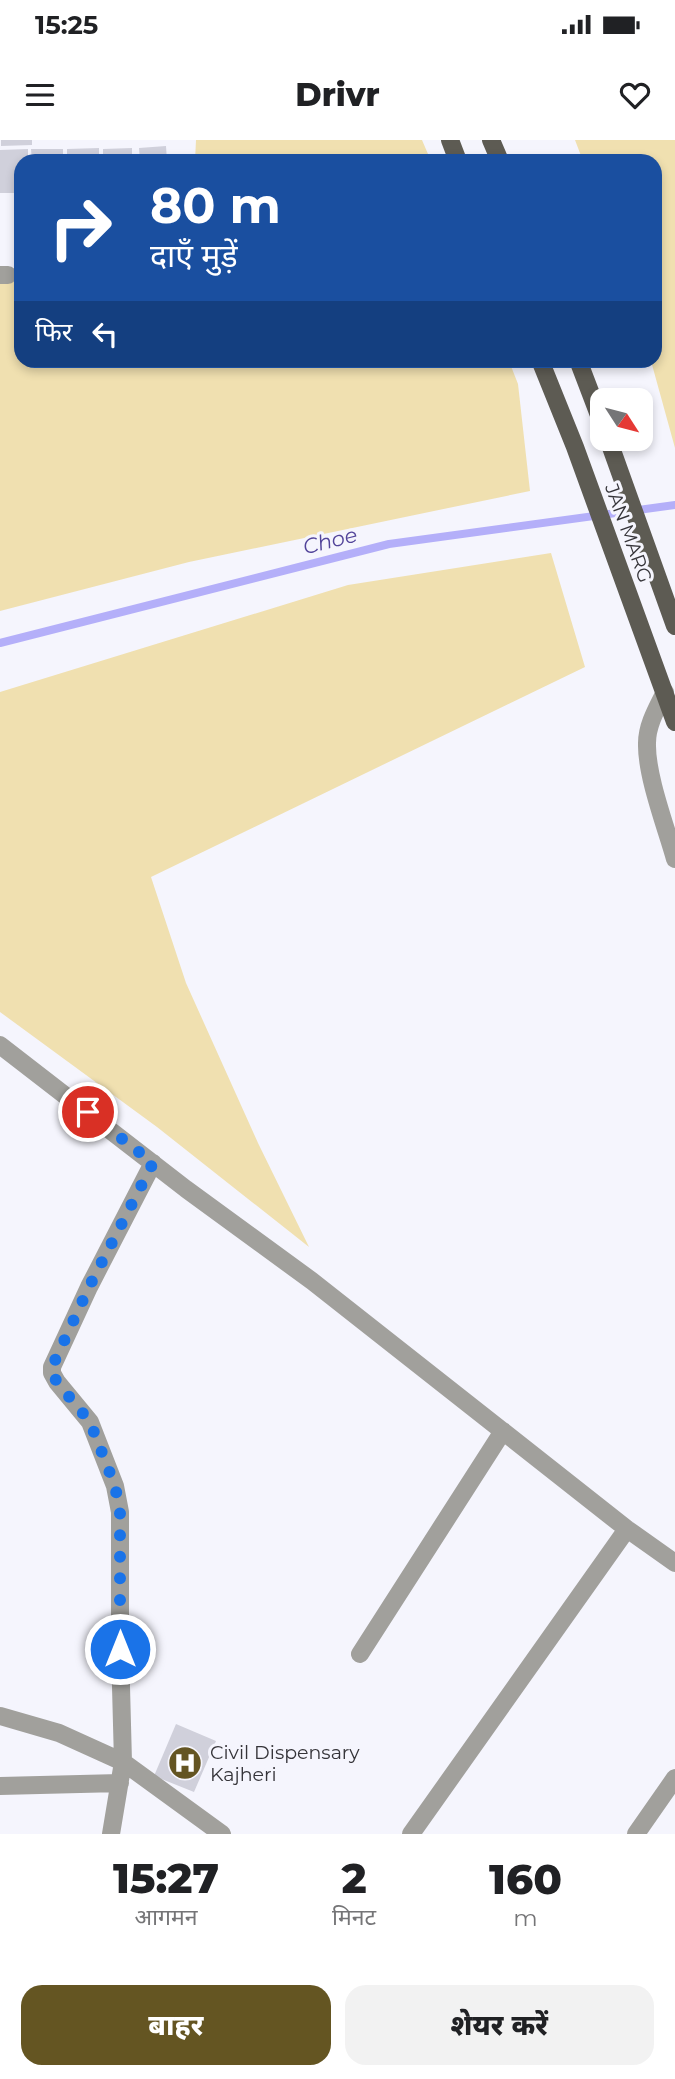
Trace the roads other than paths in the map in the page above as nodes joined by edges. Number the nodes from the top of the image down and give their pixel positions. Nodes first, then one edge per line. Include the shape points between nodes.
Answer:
1 (543, 368) edge
2 (581, 368) edge
3 (590, 392) edge
4 (613, 452) edge
5 (675, 626) edge
6 (665, 692) junction
7 (675, 722) edge
8 (675, 859) edge
9 (0, 1045) edge
10 (153, 1163) junction
11 (503, 1431) junction
12 (627, 1530) junction
13 (675, 1563) edge
14 (360, 1654) dead end
15 (0, 1716) edge
16 (123, 1762) junction
17 (675, 1778) edge
18 (120, 1783) junction
19 (0, 1786) edge
20 (111, 1834) edge
21 (222, 1834) edge
22 (411, 1834) edge
23 (636, 1834) edge

1 - 6 main road, JAN MARG
2 - 3 main road
4 - 5 main road, JAN MARG
6 - 7 main road, JAN MARG
6 - 8 street via 651,720 647,743 654,787
9 - 10 street
10 - 11 street
10 - 16 street via 52,1367 57,1382 90,1422 120,1512
11 - 12 street
11 - 14 street
12 - 13 street
12 - 22 street
15 - 16 street via 59,1733
16 - 18 street
16 - 21 street
17 - 23 street
18 - 19 street
18 - 20 street

